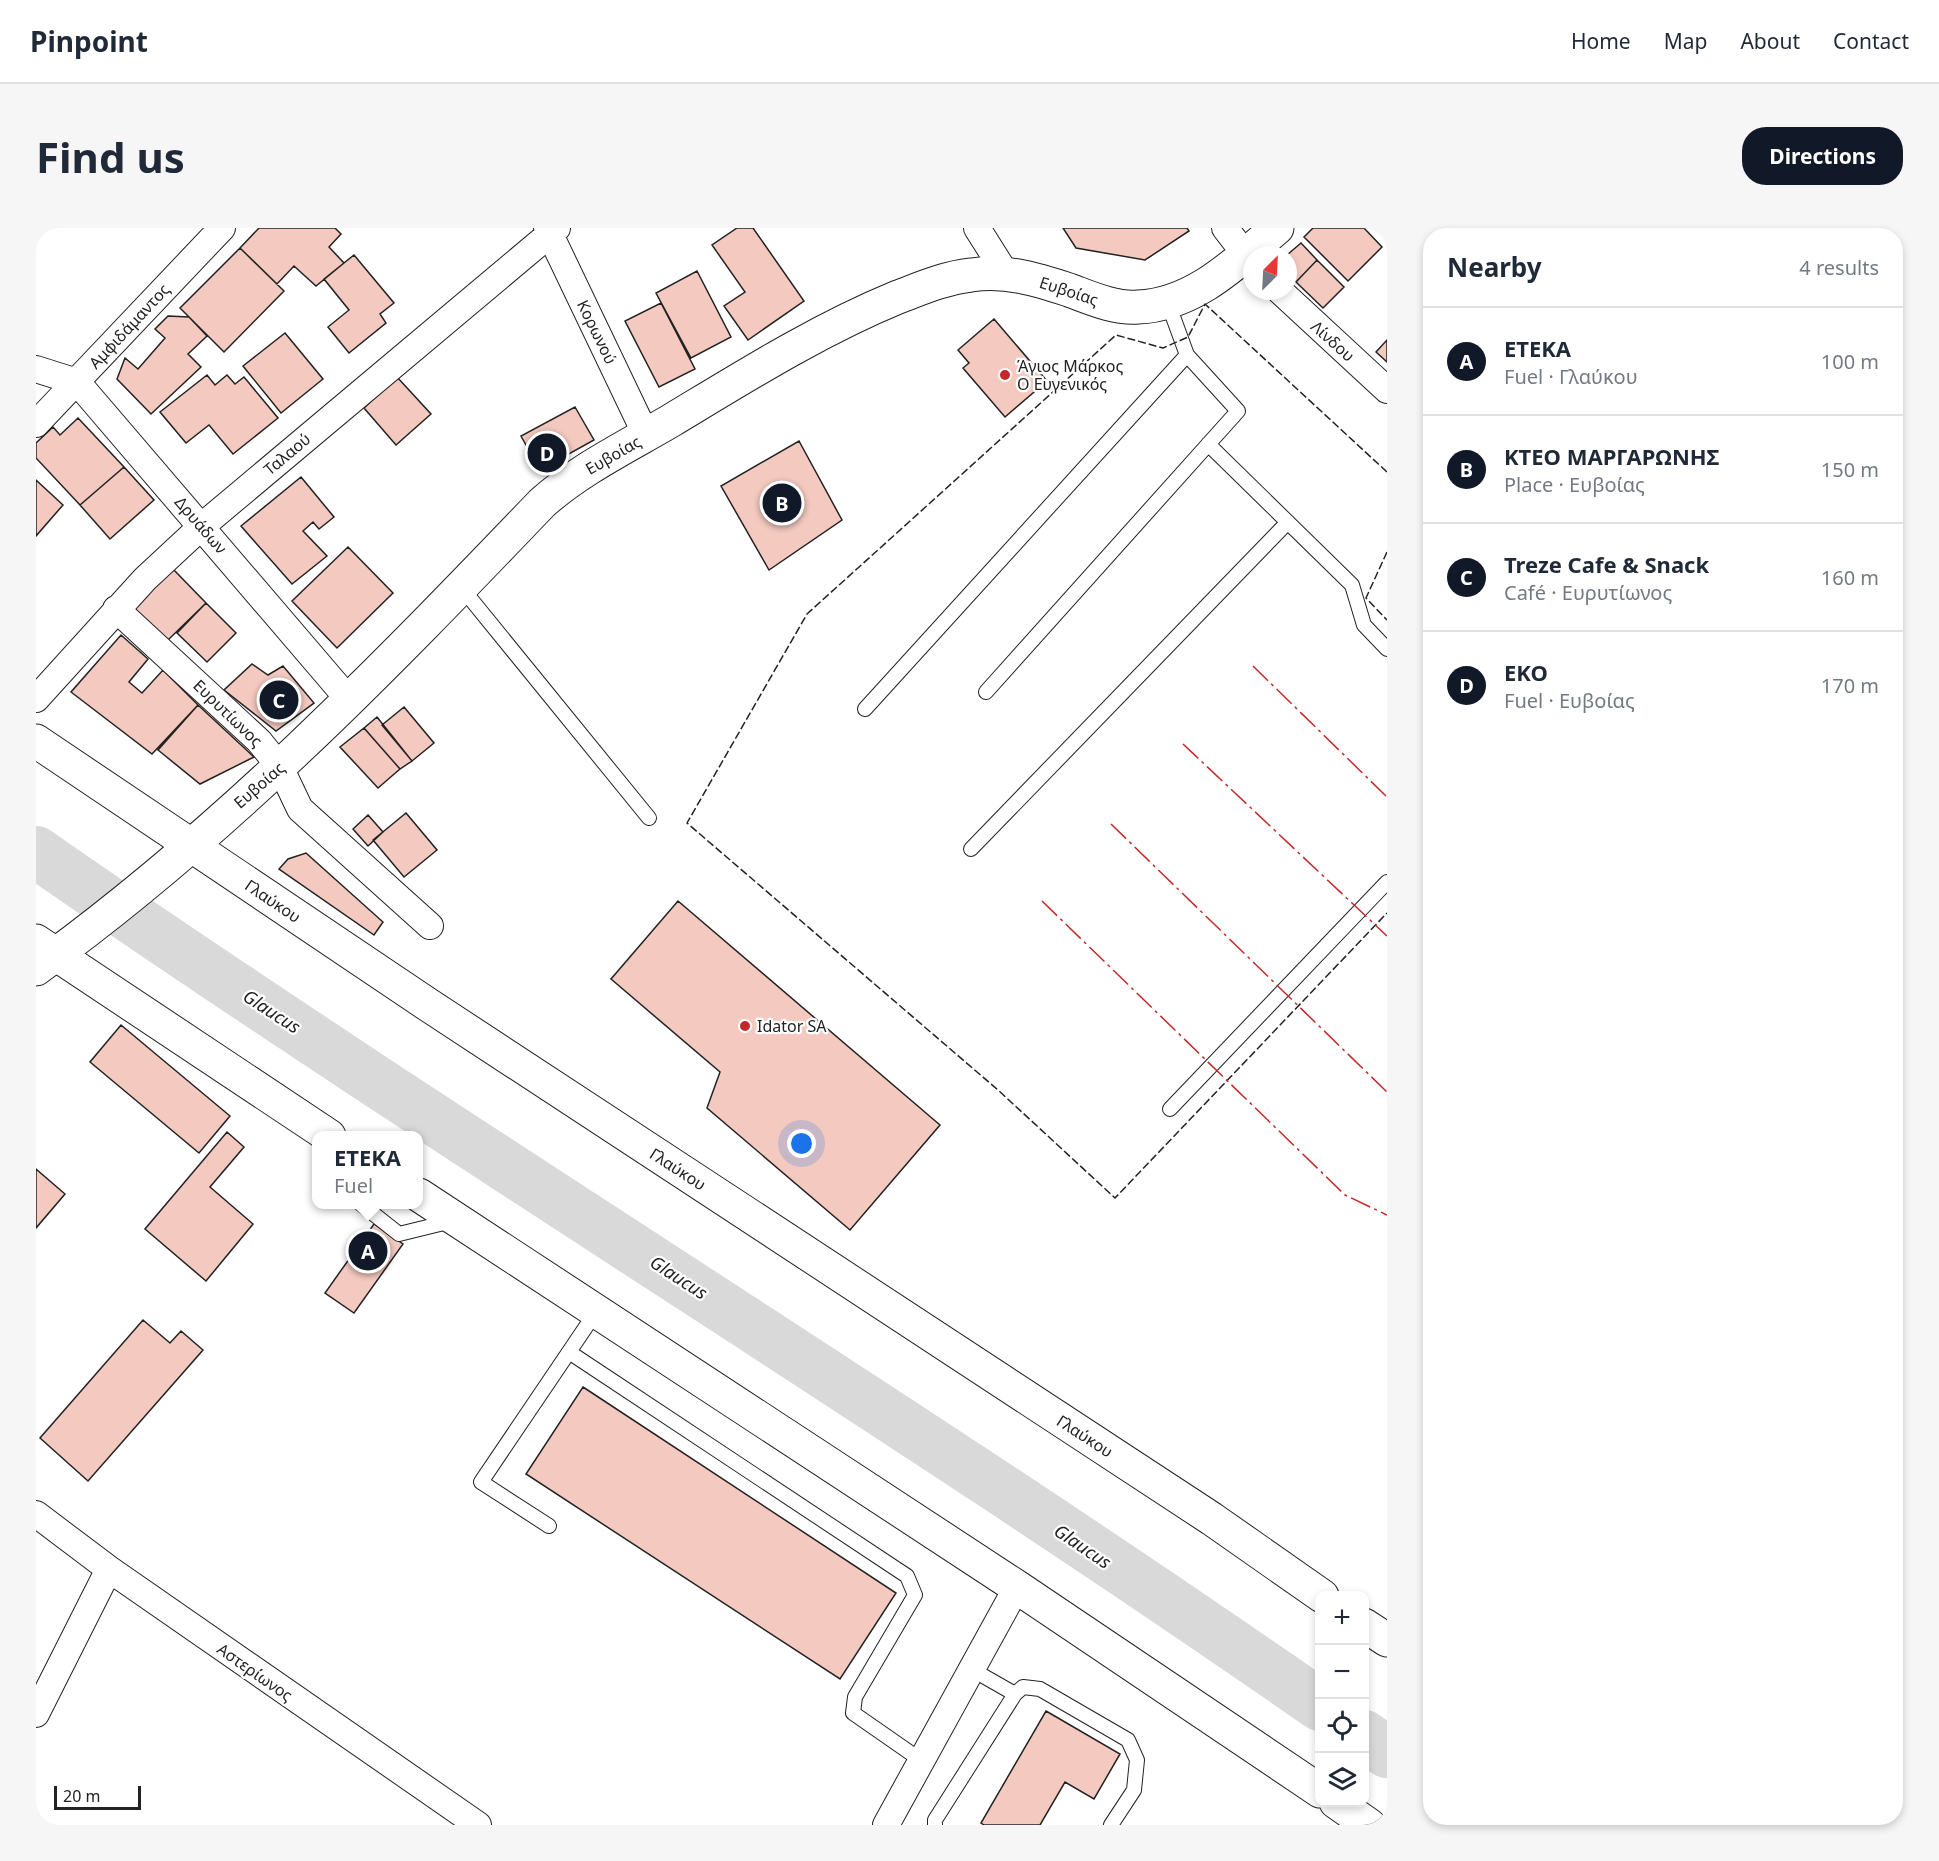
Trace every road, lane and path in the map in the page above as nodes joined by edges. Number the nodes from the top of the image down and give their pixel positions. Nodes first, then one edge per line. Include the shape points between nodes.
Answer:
1 (222, 228) edge
2 (977, 228) edge
3 (1225, 228) edge
4 (1277, 228) edge
5 (551, 230) edge
6 (1260, 246) edge
7 (1243, 252) edge
8 (1243, 262) edge
9 (1006, 274) junction
10 (1290, 300) edge
11 (1168, 303) junction
12 (1187, 355) junction
13 (36, 369) edge
14 (77, 382) junction
15 (1387, 390) edge
16 (36, 424) edge
17 (646, 435) junction
18 (1208, 444) junction
19 (1288, 522) junction
20 (202, 526) junction
21 (461, 587) junction
22 (116, 609) junction
23 (1387, 649) edge
24 (986, 692) dead end
25 (36, 699) edge
26 (351, 701) junction
27 (865, 710) dead end
28 (36, 741) edge
29 (280, 767) junction
30 (649, 818) dead end
31 (971, 849) dead end
32 (179, 854) junction
33 (1387, 882) edge
34 (430, 926) dead end
35 (51, 951) edge
36 (1170, 1109) dead end
37 (321, 1131) edge
38 (423, 1198) edge
39 (367, 1209) edge
40 (457, 1220) junction
41 (596, 1312) junction
42 (569, 1352) junction
43 (36, 1514) edge
44 (549, 1526) dead end
45 (109, 1569) junction
46 (1017, 1587) junction
47 (1315, 1591) edge
48 (1369, 1628) edge
49 (1387, 1640) edge
50 (972, 1669) junction
51 (1015, 1694) junction
52 (36, 1714) edge
53 (922, 1761) junction
54 (1315, 1788) edge
55 (1342, 1807) edge
56 (466, 1821) edge
57 (886, 1825) edge
58 (935, 1825) edge
59 (1111, 1825) edge
60 (1369, 1825) edge

1 - 14 street, Αμφιδάμαντος
2 - 9 street
3 - 7 street
4 - 6 main road, Ευβοίας
5 - 17 street, Κορωνού
5 - 20 street, Ταλαού
8 - 11 main road, Ευβοίας
9 - 11 main road, Ευβοίας via 1046,282 1110,304 1137,308
9 - 17 main road, Ευβοίας via 946,279 876,306 791,350
10 - 15 street, Λίνδου
11 - 12 lane
12 - 18 lane via 1238,411
12 - 27 lane
13 - 14 street
14 - 16 street, Αμφιδάμαντος
14 - 20 street, Δρυάδων
17 - 21 main road, Ευβοίας via 556,490
18 - 19 lane
18 - 24 lane
19 - 23 lane via 1352,585 1364,625
19 - 31 lane
20 - 22 street, Ταλαού
20 - 26 street, Δρυάδων
21 - 26 main road, Ευβοίας
21 - 30 lane
22 - 25 street, Ταλαού
22 - 29 street, Ευρυτίωνος via 250,731
26 - 29 main road, Ευβοίας
28 - 32 main road, Γλαύκου
29 - 32 main road, Ευβοίας
29 - 34 street, Ευρυτίωνος via 300,809
32 - 35 main road, Ευβοίας
32 - 47 main road, Γλαύκου via 427,1004
33 - 36 lane
35 - 37 main road
38 - 40 main road
39 - 40 lane via 399,1234
40 - 41 main road
41 - 42 lane
41 - 46 main road
42 - 44 lane via 481,1482
42 - 53 lane via 907,1576 915,1595 855,1697 853,1713
43 - 45 street, Αστερίωνος
45 - 52 street
45 - 56 street, Αστερίωνος
46 - 50 street
46 - 54 main road
48 - 49 main road
50 - 51 lane
50 - 53 street
51 - 58 lane
51 - 59 lane via 1023,1687 1040,1689 1128,1740 1137,1760 1134,1790
53 - 57 street
55 - 60 main road

